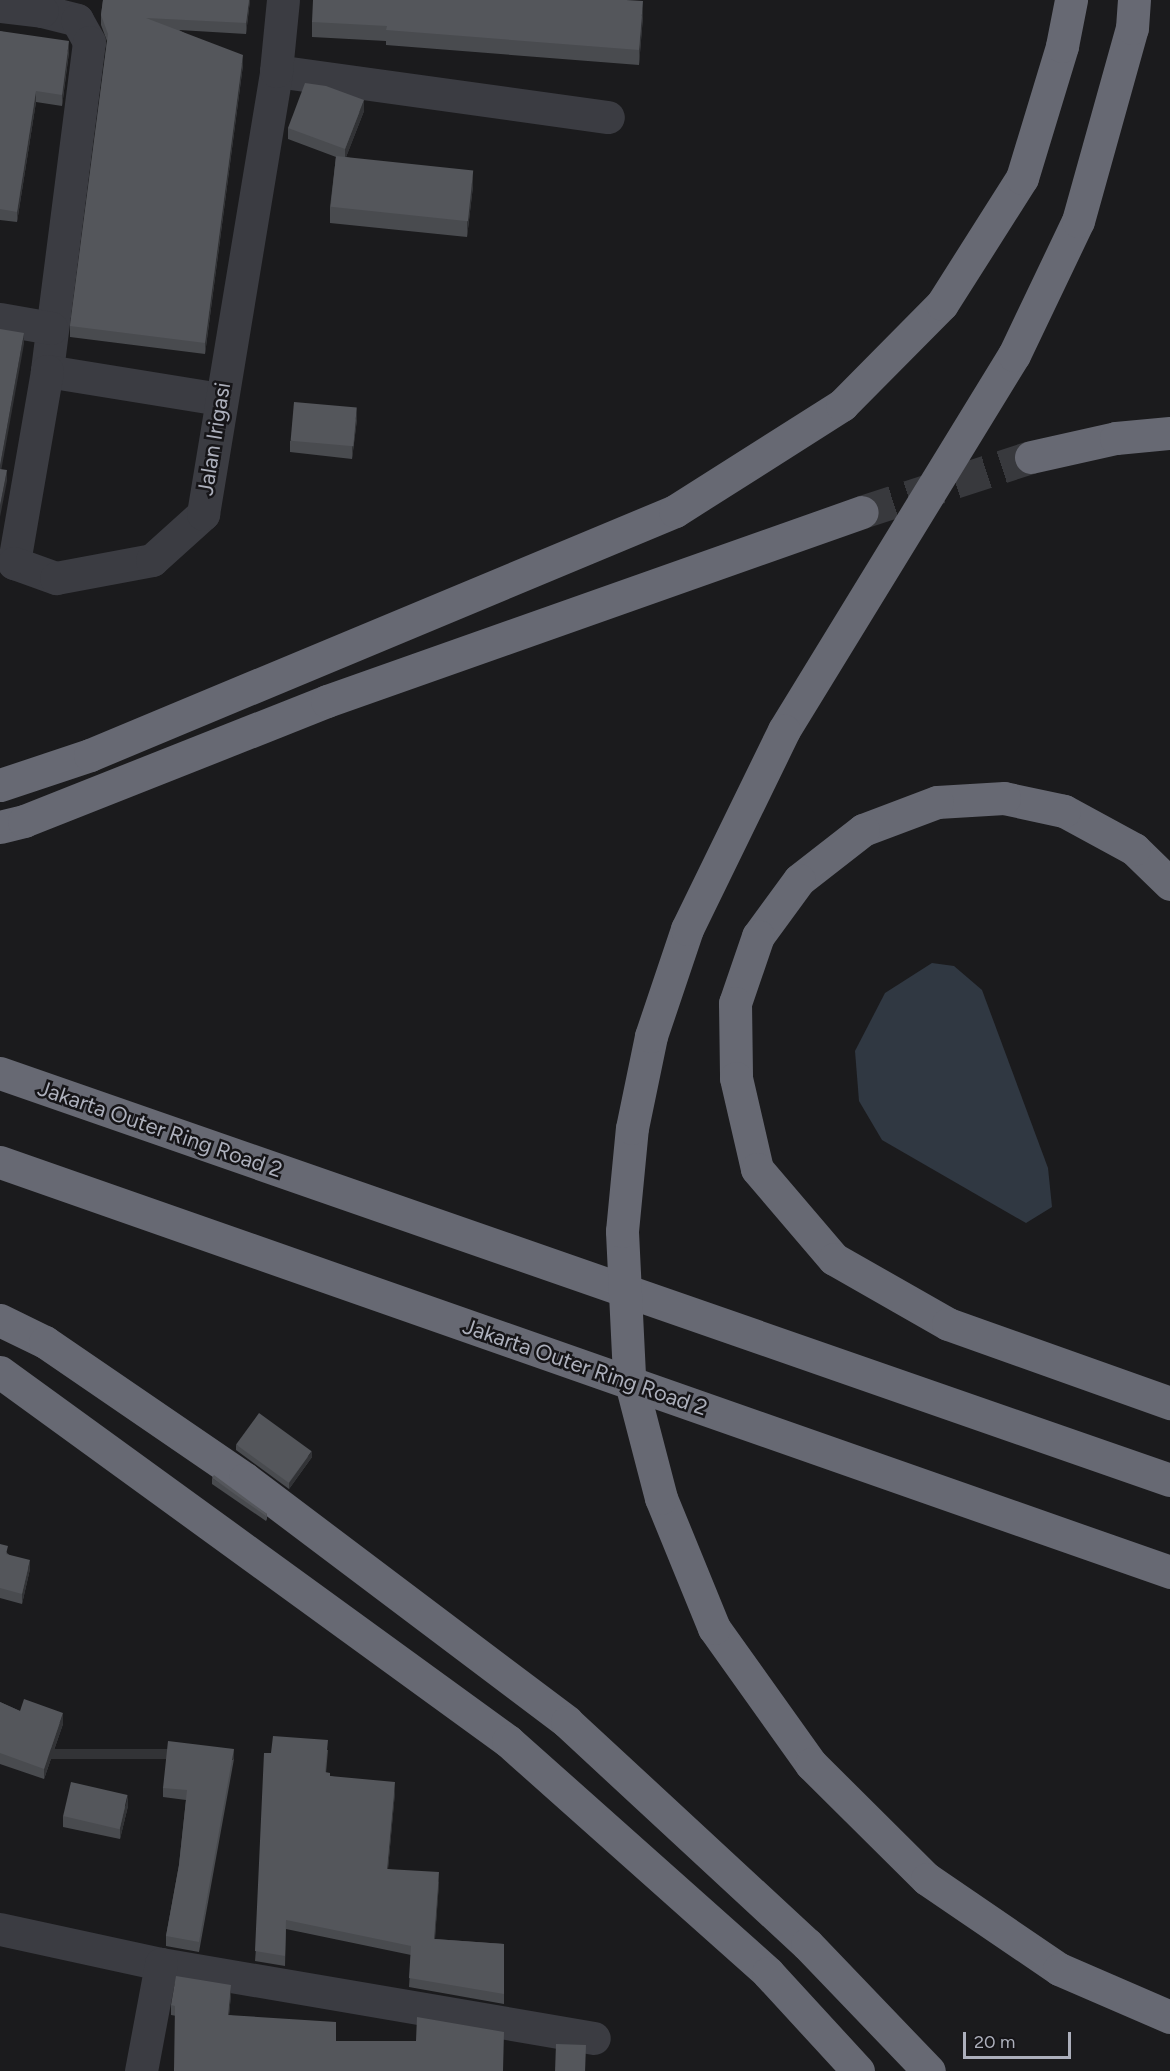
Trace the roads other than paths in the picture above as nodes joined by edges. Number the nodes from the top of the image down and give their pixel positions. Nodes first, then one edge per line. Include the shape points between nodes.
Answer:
1 (283, 0) edge
2 (1071, 0) edge
3 (0, 6) edge
4 (43, 6) edge
5 (1133, 14) edge
6 (276, 71) junction
7 (608, 117) dead end
8 (0, 320) edge
9 (51, 328) junction
10 (47, 371) junction
11 (220, 399) junction
12 (1170, 433) edge
13 (1031, 458) tunnel mouth
14 (862, 512) tunnel mouth
15 (0, 785) edge
16 (0, 827) edge
17 (1170, 884) edge
18 (0, 1073) edge
19 (0, 1162) edge
20 (0, 1320) edge
21 (0, 1372) edge
22 (1170, 1403) edge
23 (1170, 1480) edge
24 (1170, 1572) edge
25 (0, 1929) edge
26 (162, 1964) junction
27 (1170, 2017) edge
28 (594, 2038) dead end
29 (141, 2071) edge
30 (858, 2071) edge
31 (929, 2071) edge

1 - 6 street, Jalan Irigasi
2 - 15 highway via 1062,46 1022,178 942,304 842,405 675,511 90,755
3 - 4 street
4 - 9 street via 76,20 89,42
5 - 27 highway, bridge via 1078,221 1014,355 784,729 687,929 651,1036 632,1128 621,1231 629,1375 661,1498 714,1628 811,1764 927,1879 1059,1969
6 - 7 street
6 - 11 street, Jalan Irigasi
8 - 9 street
9 - 10 street
10 - 11 street
10 - 11 street, Jalan Irigasi via 14,563 56,578 152,560 203,514
12 - 13 highway via 1116,438
14 - 16 highway via 327,701 35,817
17 - 22 highway via 1134,849 1064,812 1004,798 937,802 863,830 799,880 758,936 735,1003 736,1078 757,1169 834,1259 948,1324
18 - 23 highway, Jakarta Outer Ring Road 2
19 - 24 highway, Jakarta Outer Ring Road 2
20 - 31 highway via 45,1342 245,1479 567,1722 807,1944
21 - 30 highway via 508,1741 768,1973
25 - 26 street
26 - 28 street
26 - 29 street

